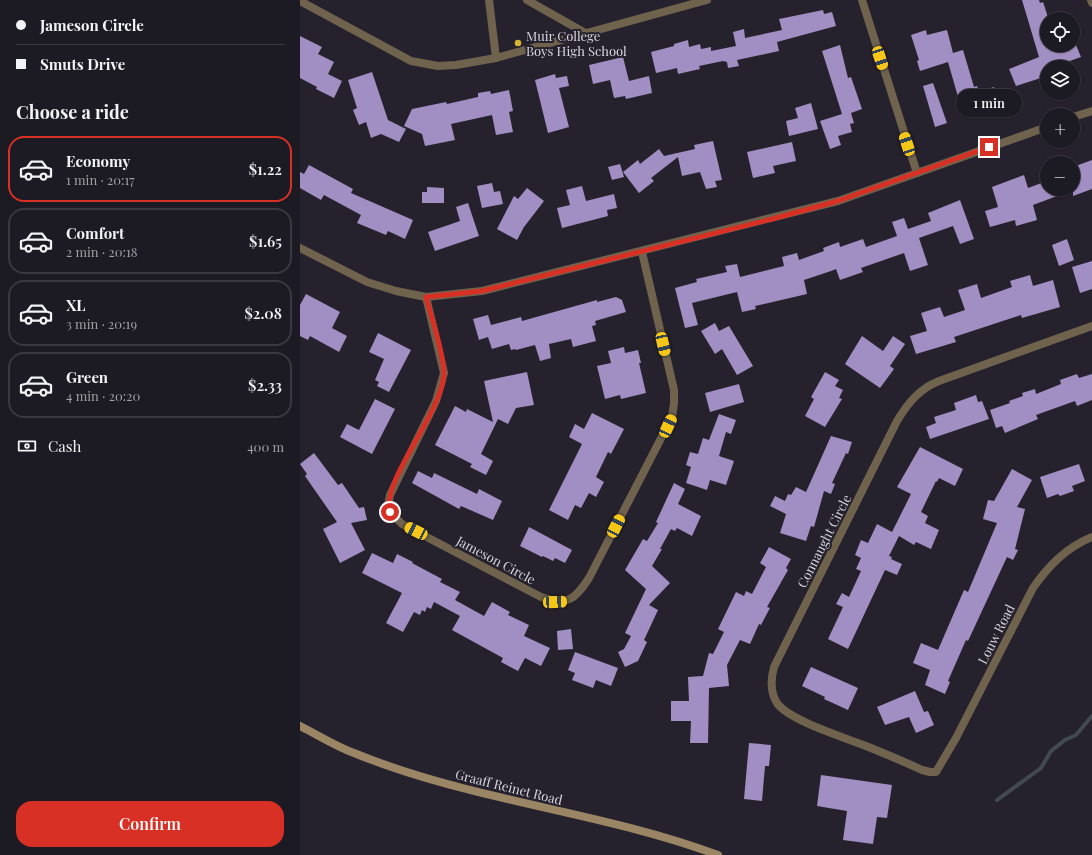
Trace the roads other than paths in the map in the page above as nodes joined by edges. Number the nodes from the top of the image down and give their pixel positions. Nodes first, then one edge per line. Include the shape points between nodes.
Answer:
1 (489, 0) edge
2 (527, 0) edge
3 (707, 0) edge
4 (862, 0) edge
5 (1091, 0) edge
6 (300, 1) edge
7 (1092, 3) edge
8 (587, 34) junction
9 (496, 58) junction
10 (1092, 111) edge
11 (1080, 115) edge
12 (1040, 129) edge
13 (917, 173) junction
14 (300, 248) edge
15 (642, 252) junction
16 (426, 297) junction
17 (1092, 326) edge
18 (1092, 537) edge
19 (300, 726) edge
20 (944, 760) joint
21 (718, 855) edge

1 - 9 street
2 - 8 street
3 - 8 street
4 - 13 street
5 - 7 street
6 - 9 street via 411,61 438,66
8 - 9 street
10 - 11 street
12 - 13 street
13 - 15 street via 838,201
14 - 16 street via 367,282
15 - 16 street via 482,291
15 - 16 street, Jameson Circle via 674,390 672,417 589,578 572,599 564,601 555,602 541,597 402,524 390,512 388,505 393,485 436,401 444,373
17 - 20 street, Connaught Circle via 939,380 928,385 912,399 897,421 774,667 771,678 777,703 796,717 930,772 936,772
18 - 20 street, Louw Road via 1063,553 1033,588
19 - 21 main road, Graaff Reinet Road via 353,753 425,778 637,830

